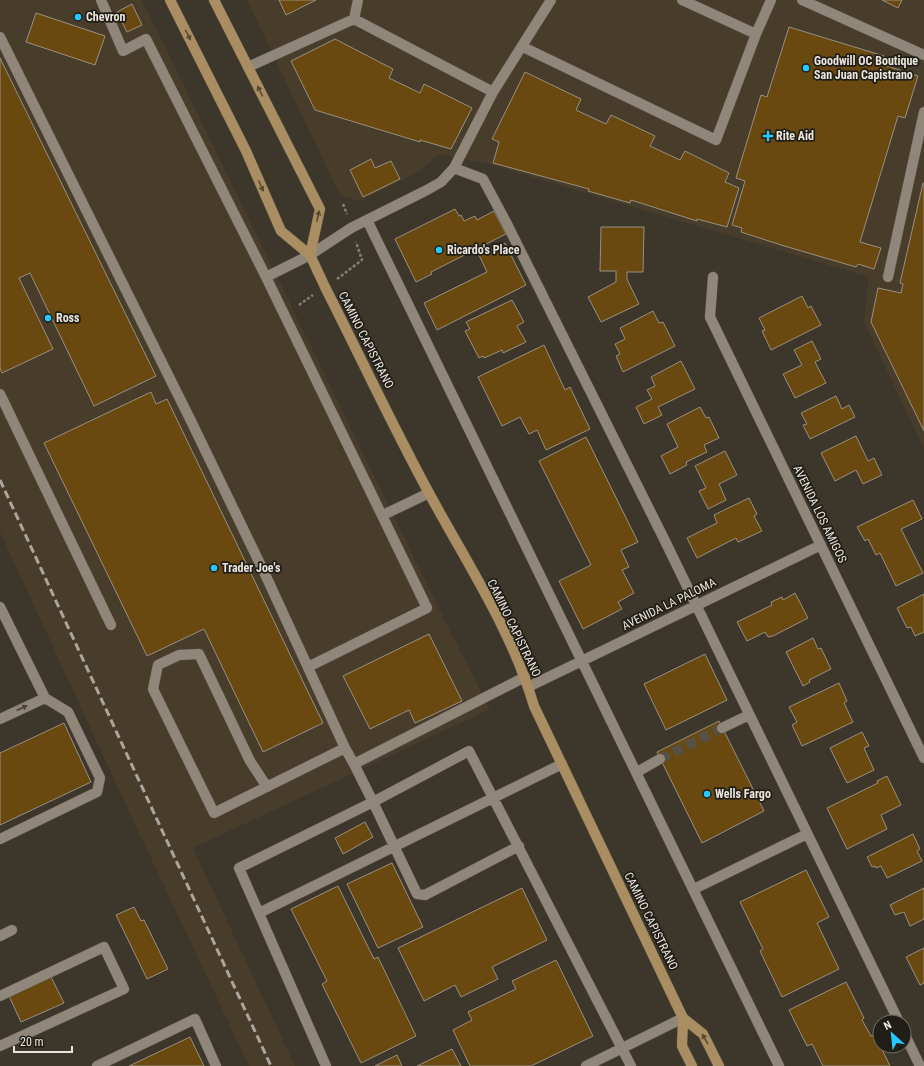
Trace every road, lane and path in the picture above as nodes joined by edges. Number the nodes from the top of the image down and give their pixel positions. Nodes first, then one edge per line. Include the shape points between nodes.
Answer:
1 (101, 0) edge
2 (170, 0) edge
3 (214, 0) edge
4 (358, 0) edge
5 (551, 0) edge
6 (682, 0) edge
7 (771, 0) edge
8 (802, 0) edge
9 (354, 19) junction
10 (756, 34) junction
11 (0, 37) edge
12 (523, 47) junction
13 (924, 55) edge
14 (248, 67) junction
15 (493, 92) junction
16 (924, 112) edge
17 (454, 168) junction
18 (367, 220) junction
19 (310, 255) junction
20 (361, 255) dead end
21 (355, 266) dead end
22 (266, 277) junction
23 (888, 277) dead end
24 (713, 278) dead end
25 (0, 394) edge
26 (429, 493) junction
27 (383, 515) junction
28 (821, 545) junction
29 (696, 606) junction
30 (0, 607) edge
31 (111, 625) dead end
32 (582, 660) junction
33 (308, 666) junction
34 (525, 677) junction
35 (528, 687) junction
36 (45, 698) junction
37 (749, 715) junction
38 (0, 719) edge
39 (722, 728) tunnel mouth
40 (346, 748) junction
41 (924, 758) edge
42 (660, 760) tunnel mouth
43 (354, 764) junction
44 (562, 764) junction
45 (637, 772) junction
46 (267, 787) junction
47 (495, 798) junction
48 (373, 802) junction
49 (807, 834) junction
50 (0, 839) edge
51 (519, 846) junction
52 (394, 847) junction
53 (694, 888) junction
54 (259, 913) junction
55 (12, 930) dead end
56 (0, 936) edge
57 (0, 996) edge
58 (895, 1014) edge
59 (683, 1018) junction
60 (0, 1046) edge
61 (623, 1048) junction
62 (912, 1050) edge
63 (97, 1066) edge
64 (216, 1066) edge
65 (326, 1066) edge
66 (586, 1066) edge
67 (631, 1066) edge
68 (692, 1066) edge
69 (719, 1066) edge
70 (779, 1066) edge
71 (920, 1066) edge

1 - 22 street via 123,51 146,39
2 -> 19 main road, CAMINO CAPISTRANO via 246,151 281,231
3 - 14 main road
4 - 9 street
5 - 12 street
6 - 10 street
7 - 10 street
8 - 13 street
9 - 14 street
9 - 15 street
10 - 12 street via 716,140
11 - 33 street via 146,329
12 - 15 street
19 -> 14 main road via 320,209
15 - 17 street
16 - 23 street
17 - 18 street via 441,182
17 - 29 street via 483,178
18 - 19 street
18 - 32 street
19 - 22 street
19 - 26 main road, CAMINO CAPISTRANO
20 - 21 path via 362,260
22 - 27 street
24 - 28 street, AVENIDA LOS AMIGOS via 710,318
25 - 31 street
26 - 27 street
26 - 34 main road, CAMINO CAPISTRANO via 495,612
27 - 33 street via 427,608
28 - 29 street, AVENIDA LA PALOMA
28 - 41 street, AVENIDA LOS AMIGOS
29 - 32 street, AVENIDA LA PALOMA
29 - 37 street
30 - 36 street
32 - 35 street, AVENIDA LA PALOMA
32 - 45 street
33 - 40 street
34 - 35 main road, CAMINO CAPISTRANO
34 - 43 street
35 - 44 main road, CAMINO CAPISTRANO via 534,706
38 -> 36 street
36 - 50 street via 68,712 100,778 97,792
37 - 39 street
37 - 49 street
40 - 43 street
40 - 46 street
42 - 45 street
43 - 48 street
44 - 47 street
44 - 59 main road, CAMINO CAPISTRANO
45 - 53 street
46 - 46 street via 214,813 153,689 158,665 179,655 199,654 250,761
47 - 48 street via 470,751
47 - 51 street
47 - 52 street
48 - 52 street
48 - 54 street via 239,868
49 - 53 street
49 - 58 street
51 - 52 street via 425,895 417,894
51 - 61 street
52 - 54 street
53 - 70 street
54 - 65 street
55 - 56 street
57 - 60 street via 104,947 124,989
59 - 61 street
59 - 68 main road, CAMINO CAPISTRANO via 682,1046
69 -> 59 main road, CAMINO CAPISTRANO via 704,1034
61 - 66 street
61 - 67 street
62 - 71 street
63 - 64 street via 195,1019

